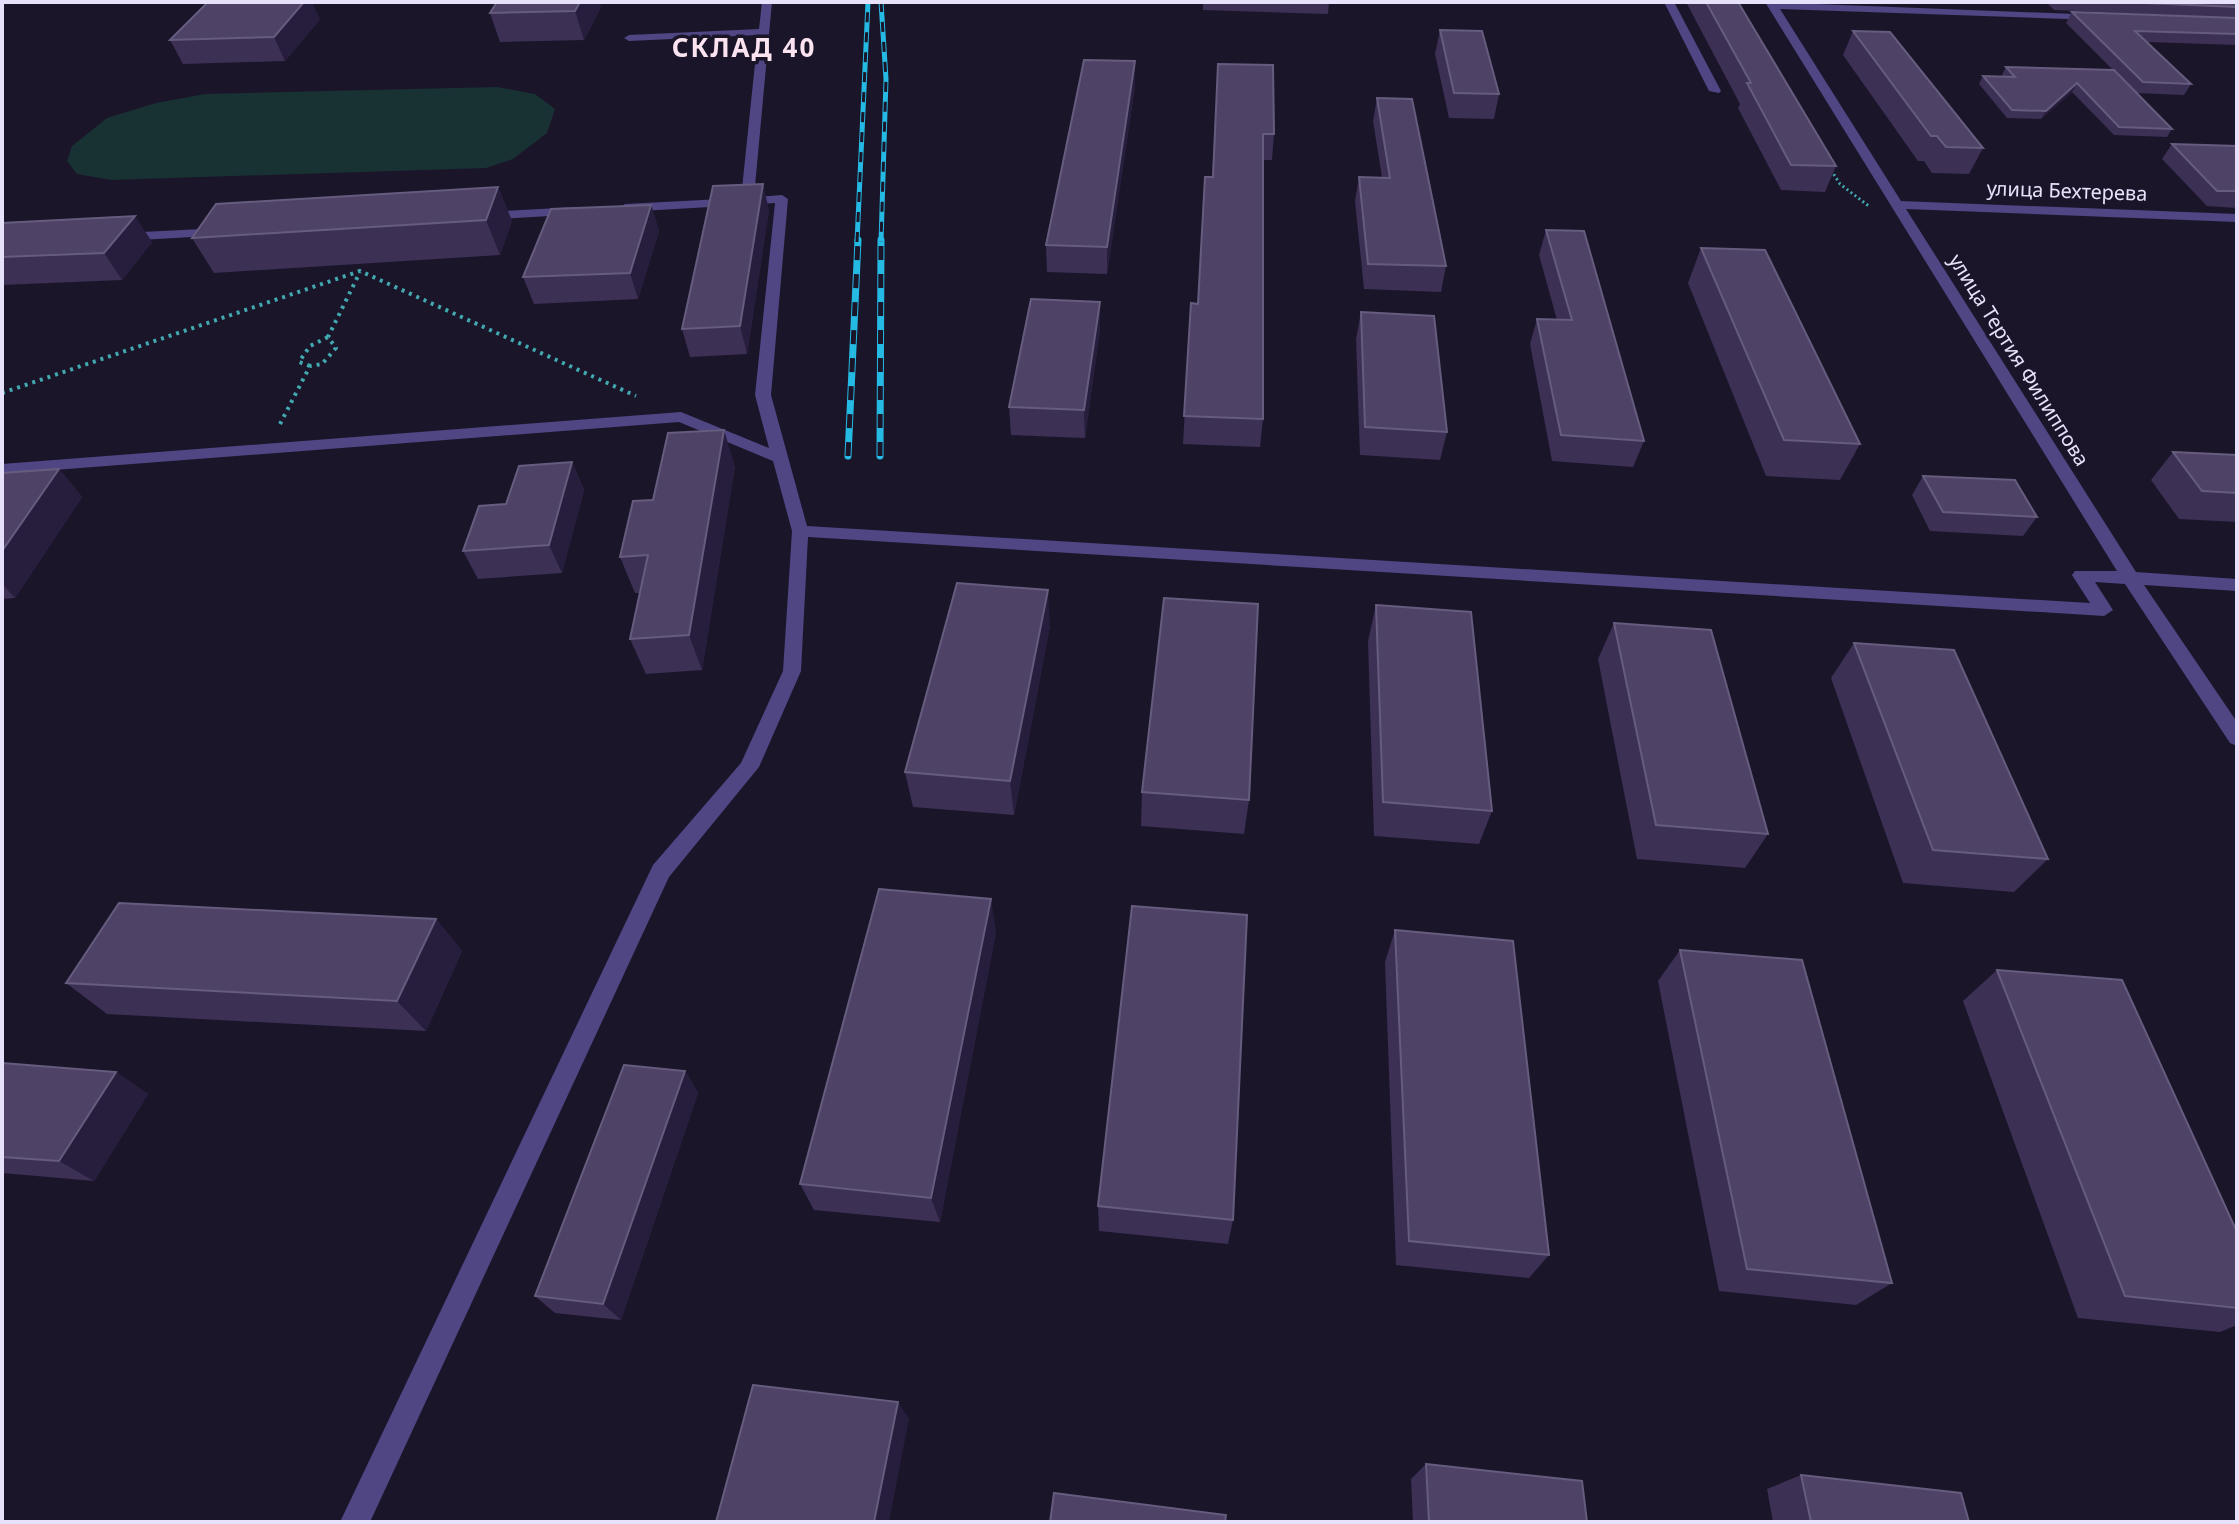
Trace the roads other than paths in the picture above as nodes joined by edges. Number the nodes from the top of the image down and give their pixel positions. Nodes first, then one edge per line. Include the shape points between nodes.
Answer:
1 (767, 2) edge
2 (1669, 2) edge
3 (1772, 4) edge
4 (2112, 18) edge
5 (764, 32) junction
6 (629, 38) dead end
7 (1715, 91) dead end
8 (747, 201) junction
9 (1895, 205) junction
10 (588, 210) edge
11 (604, 210) edge
12 (477, 217) edge
13 (2237, 218) edge
14 (240, 231) edge
15 (113, 238) edge
16 (780, 458) junction
17 (2, 469) edge
18 (800, 531) junction
19 (2131, 579) junction
20 (2237, 585) edge
21 (2237, 738) edge
22 (355, 1522) edge

1 - 5 street
2 - 7 street
3 - 4 street
3 - 9 street, улица Тертия Филиппова
5 - 6 street
5 - 8 street
8 - 11 street
8 - 16 street via 782,199 763,395
9 - 13 street, улица Бехтерева
9 - 19 street, улица Тертия Филиппова
10 - 12 street
14 - 15 street
16 - 17 street via 681,417
16 - 18 street
18 - 19 street via 2104,610 2081,575
18 - 22 street via 792,671 749,767 661,871
19 - 20 street
19 - 21 street, улица Тертия Филиппова

